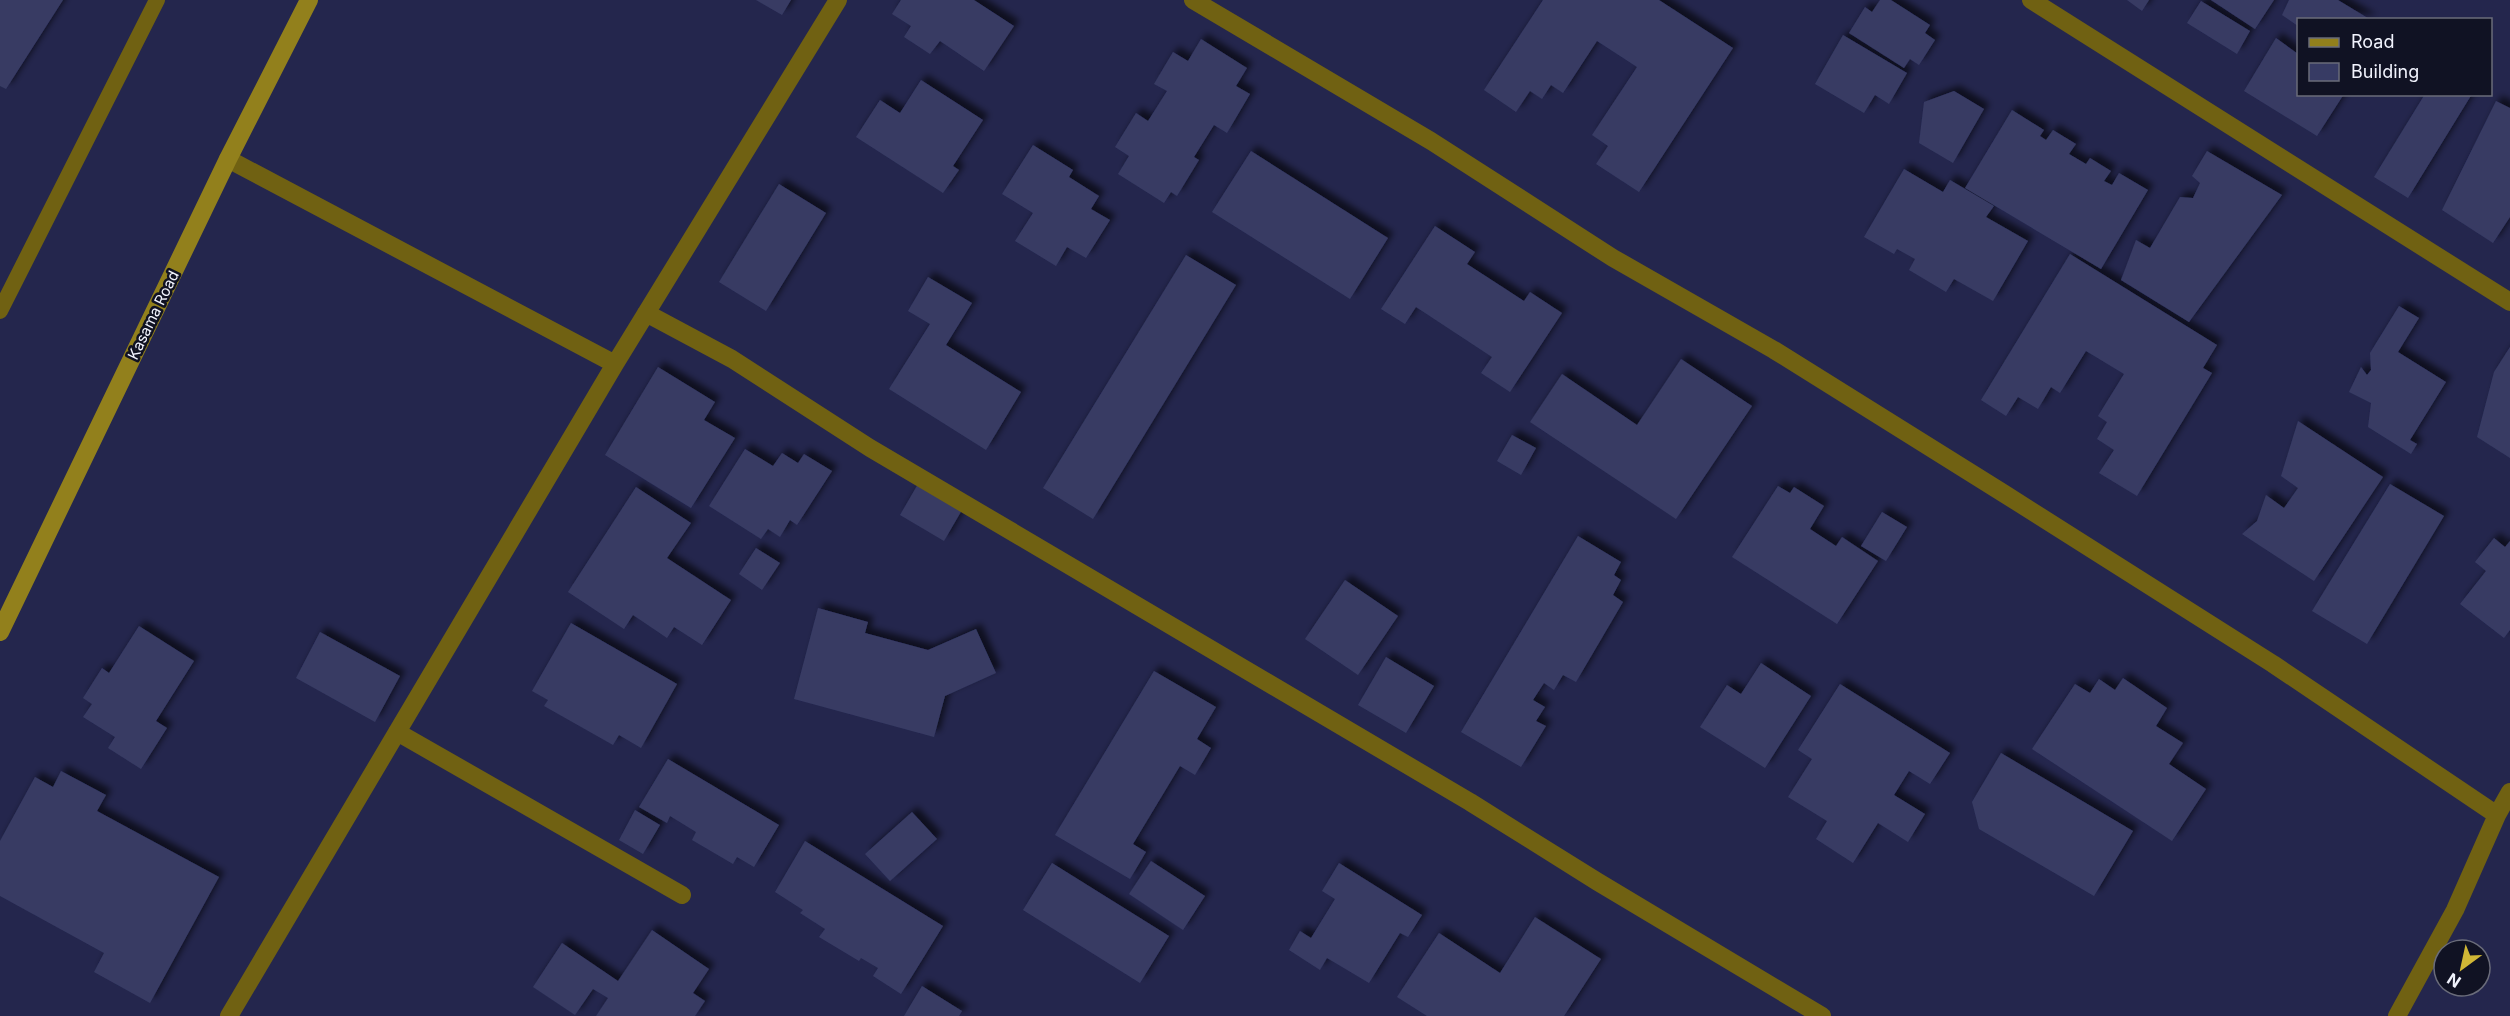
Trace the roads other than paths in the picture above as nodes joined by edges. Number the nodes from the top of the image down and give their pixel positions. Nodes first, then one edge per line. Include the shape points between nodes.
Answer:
1 (157, 0) edge
2 (309, 0) edge
3 (838, 0) edge
4 (1193, 0) edge
5 (2031, 0) edge
6 (228, 159) junction
7 (2510, 302) edge
8 (0, 311) edge
9 (646, 313) junction
10 (615, 364) junction
11 (0, 632) edge
12 (397, 732) junction
13 (2510, 792) edge
14 (2497, 815) junction
15 (682, 895) dead end
16 (229, 1016) edge
17 (1822, 1016) edge
18 (2397, 1016) edge

1 - 8 lane
2 - 6 street, Kasama Road
3 - 9 street
4 - 14 street via 1431,141 1613,258 1774,350 2273,664
5 - 7 street
6 - 10 street
6 - 11 street, Kasama Road
9 - 10 street
9 - 17 street via 732,359 880,454 1470,802
10 - 12 street
12 - 15 street
12 - 16 street
13 - 14 street
14 - 18 street via 2455,909

